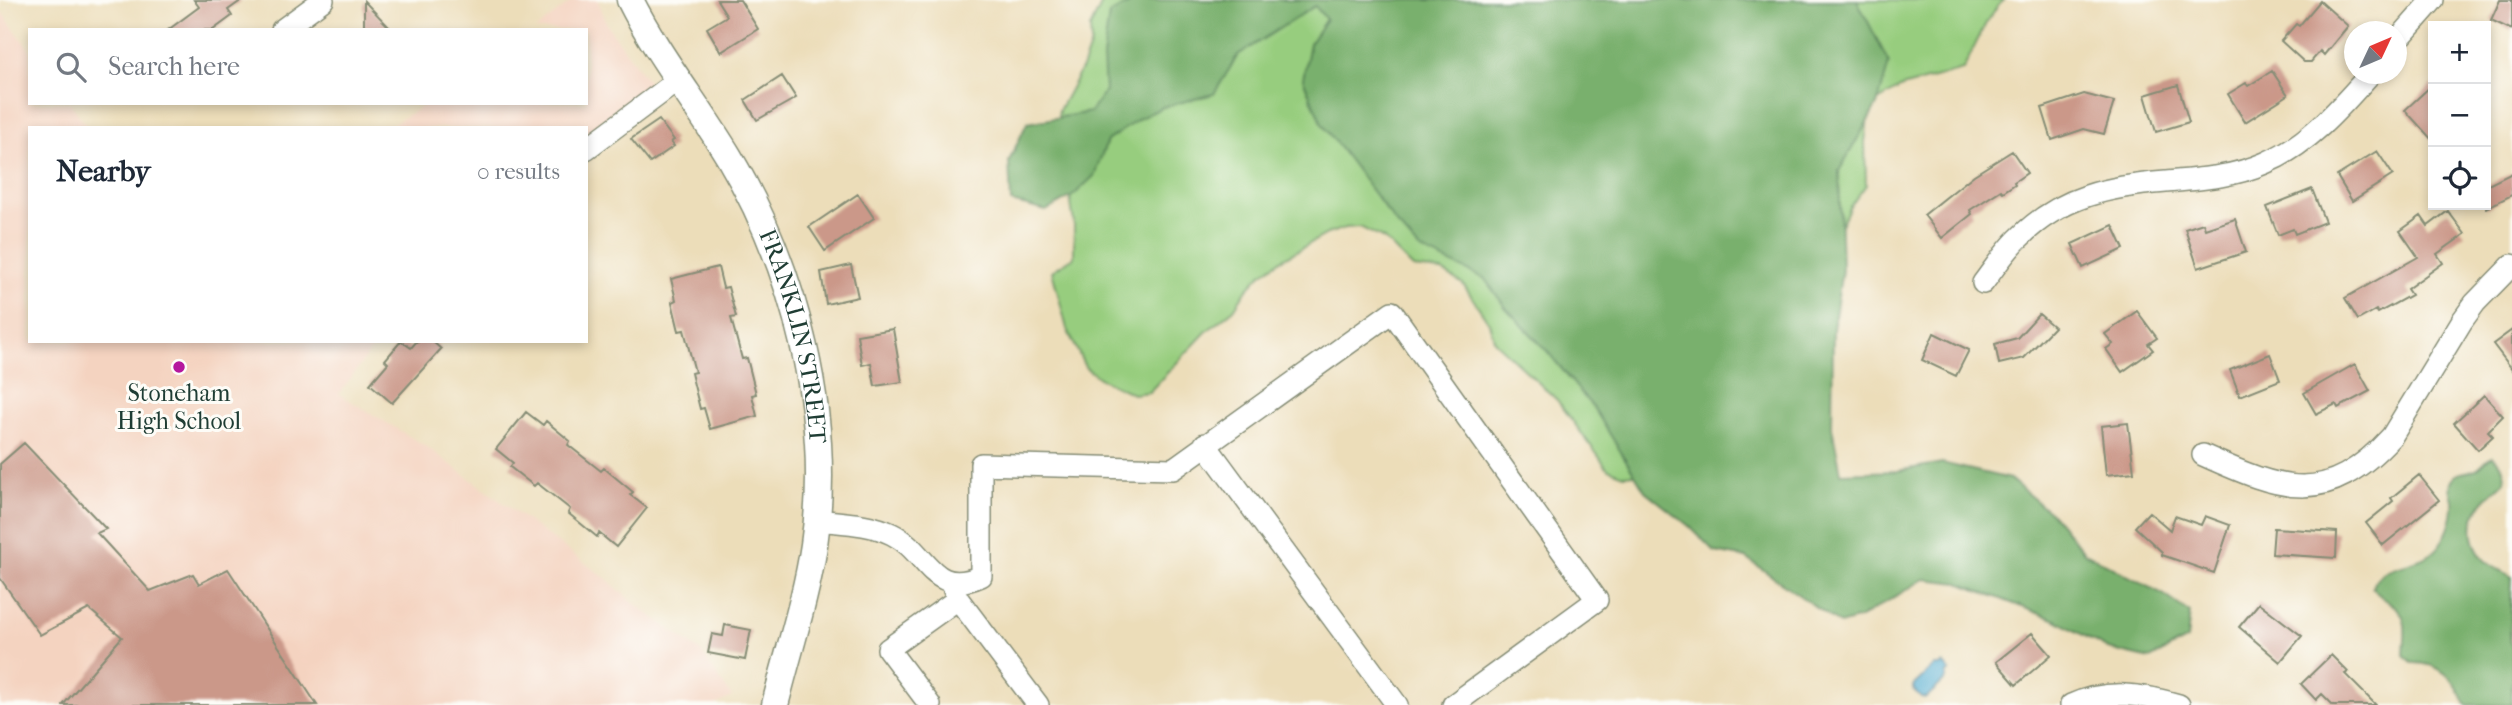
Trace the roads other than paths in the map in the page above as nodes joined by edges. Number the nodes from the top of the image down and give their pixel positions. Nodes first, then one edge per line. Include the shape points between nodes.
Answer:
1 (323, 0) edge
2 (630, 0) edge
3 (2432, 0) edge
4 (285, 28) edge
5 (2407, 29) edge
6 (677, 81) junction
7 (2360, 84) edge
8 (588, 148) edge
9 (2512, 265) edge
10 (1983, 282) dead end
11 (1205, 444) junction
12 (2203, 455) dead end
13 (817, 520) junction
14 (955, 591) junction
15 (775, 705) edge
16 (930, 705) edge
17 (1038, 705) edge
18 (1397, 705) edge
19 (1453, 705) edge
20 (2071, 705) edge
21 (2179, 705) edge

1 - 4 street
2 - 6 main road, FRANKLIN STREET
3 - 5 street
6 - 8 street
6 - 13 main road, FRANKLIN STREET via 736,169 784,278 807,363 817,423
7 - 10 street via 2315,131 2268,162 2211,179 2116,187 2053,210 2019,237
9 - 12 street via 2462,321 2392,436 2352,470 2314,487 2286,486
11 - 14 street via 1173,469 981,464 981,576
11 - 18 street
11 - 19 street via 1392,312 1597,600
13 - 14 street via 873,526 895,535
13 - 15 main road, FRANKLIN STREET via 807,583
14 - 16 street via 888,649
14 - 17 street
20 - 21 street via 2121,694

